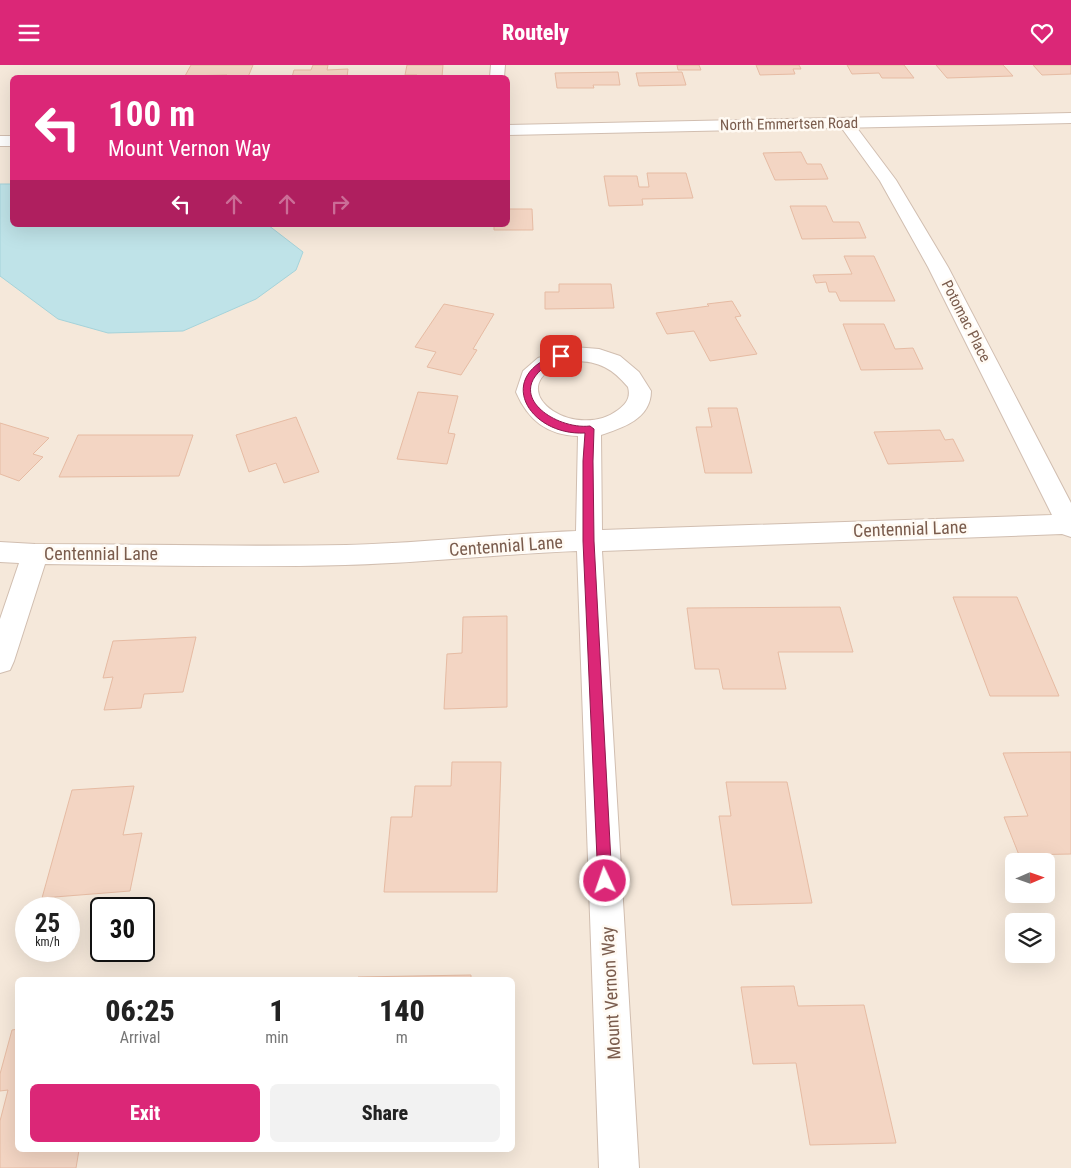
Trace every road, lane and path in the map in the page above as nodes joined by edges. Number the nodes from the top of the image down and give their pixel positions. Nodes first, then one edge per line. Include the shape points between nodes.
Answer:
1 (1071, 118) edge
2 (846, 123) junction
3 (510, 130) edge
4 (590, 429) junction
5 (1070, 525) edge
6 (589, 541) junction
7 (0, 552) edge
8 (35, 554) junction
9 (0, 661) edge
10 (620, 1168) edge

1 - 2 street, North Emmertsen Road
2 - 3 street, North Emmertsen Road
2 - 5 street, Potomac Place via 888,180 938,267
4 - 4 street via 560,426 542,417 532,407 527,395 528,380 543,364 574,354 603,357 620,364 638,386 639,400 629,415 607,427
4 - 6 street, Mount Vernon Way
5 - 6 street, Centennial Lane
6 - 8 street, Centennial Lane via 343,555
6 - 10 street, Mount Vernon Way
7 - 8 street, Centennial Lane
8 - 9 street

